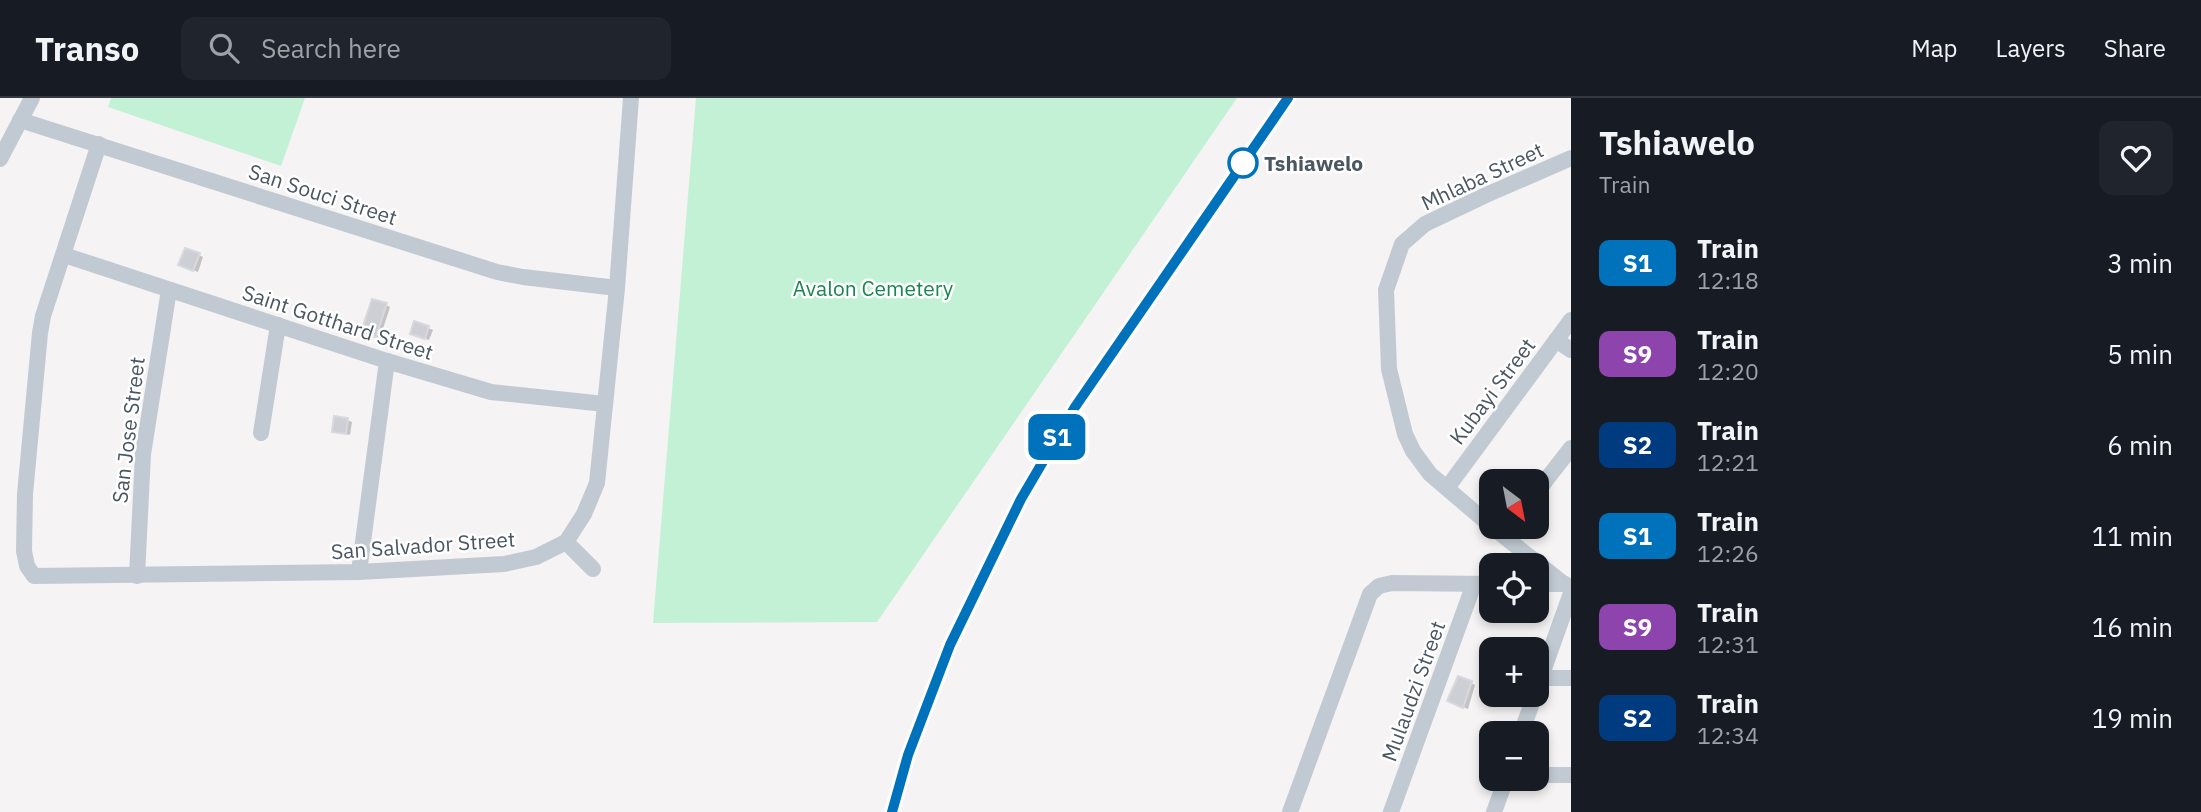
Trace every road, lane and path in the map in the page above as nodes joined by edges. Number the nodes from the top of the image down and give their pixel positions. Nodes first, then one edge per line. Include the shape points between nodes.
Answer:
1 (32, 98) edge
2 (631, 98) edge
3 (20, 120) junction
4 (99, 145) junction
5 (0, 159) edge
6 (1571, 159) edge
7 (64, 255) junction
8 (617, 288) junction
9 (169, 290) junction
10 (1571, 320) edge
11 (278, 325) junction
12 (1556, 340) junction
13 (1571, 350) edge
14 (387, 361) junction
15 (605, 404) junction
16 (261, 433) dead end
17 (1571, 448) edge
18 (1549, 476) edge
19 (1447, 488) junction
20 (1479, 513) edge
21 (1512, 539) edge
22 (566, 542) junction
23 (593, 569) dead end
24 (359, 572) junction
25 (137, 576) junction
26 (1479, 584) edge
27 (1549, 585) edge
28 (1569, 587) edge
29 (1479, 594) edge
30 (1549, 652) edge
31 (1571, 678) edge
32 (1549, 685) edge
33 (1549, 775) edge
34 (1571, 775) edge
35 (1502, 791) edge
36 (1290, 812) edge
37 (1391, 812) edge
38 (1494, 812) edge

1 - 3 street
2 - 8 street
3 - 4 street, San Souci Street
3 - 5 street
4 - 7 street
4 - 8 street, San Souci Street via 497,271
6 - 19 street, Mhlaba Street via 1425,224 1402,244 1393,267 1386,290 1386,340 1399,415 1420,462
7 - 9 street, Saint Gotthard Street
7 - 25 street, San Salvador Street via 40,333 27,457 27,565 37,578
8 - 15 street
9 - 11 street, Saint Gotthard Street
9 - 25 street, San Jose Street via 143,453
10 - 12 street, Kubayi Street
11 - 14 street, Saint Gotthard Street
11 - 16 street
12 - 13 street
12 - 19 street, Kubayi Street
14 - 15 street, Saint Gotthard Street via 491,392
14 - 24 street
15 - 22 street via 597,483
17 - 18 street
19 - 20 street, Mhlaba Street
21 - 28 street, Mhlaba Street
22 - 23 street
22 - 24 street, San Salvador Street via 514,563
24 - 25 street, San Salvador Street
26 - 36 street via 1392,583 1379,586 1367,599
27 - 28 street
28 - 30 street
29 - 37 street, Mulaudzi Street
31 - 32 street
33 - 34 street
35 - 38 street

